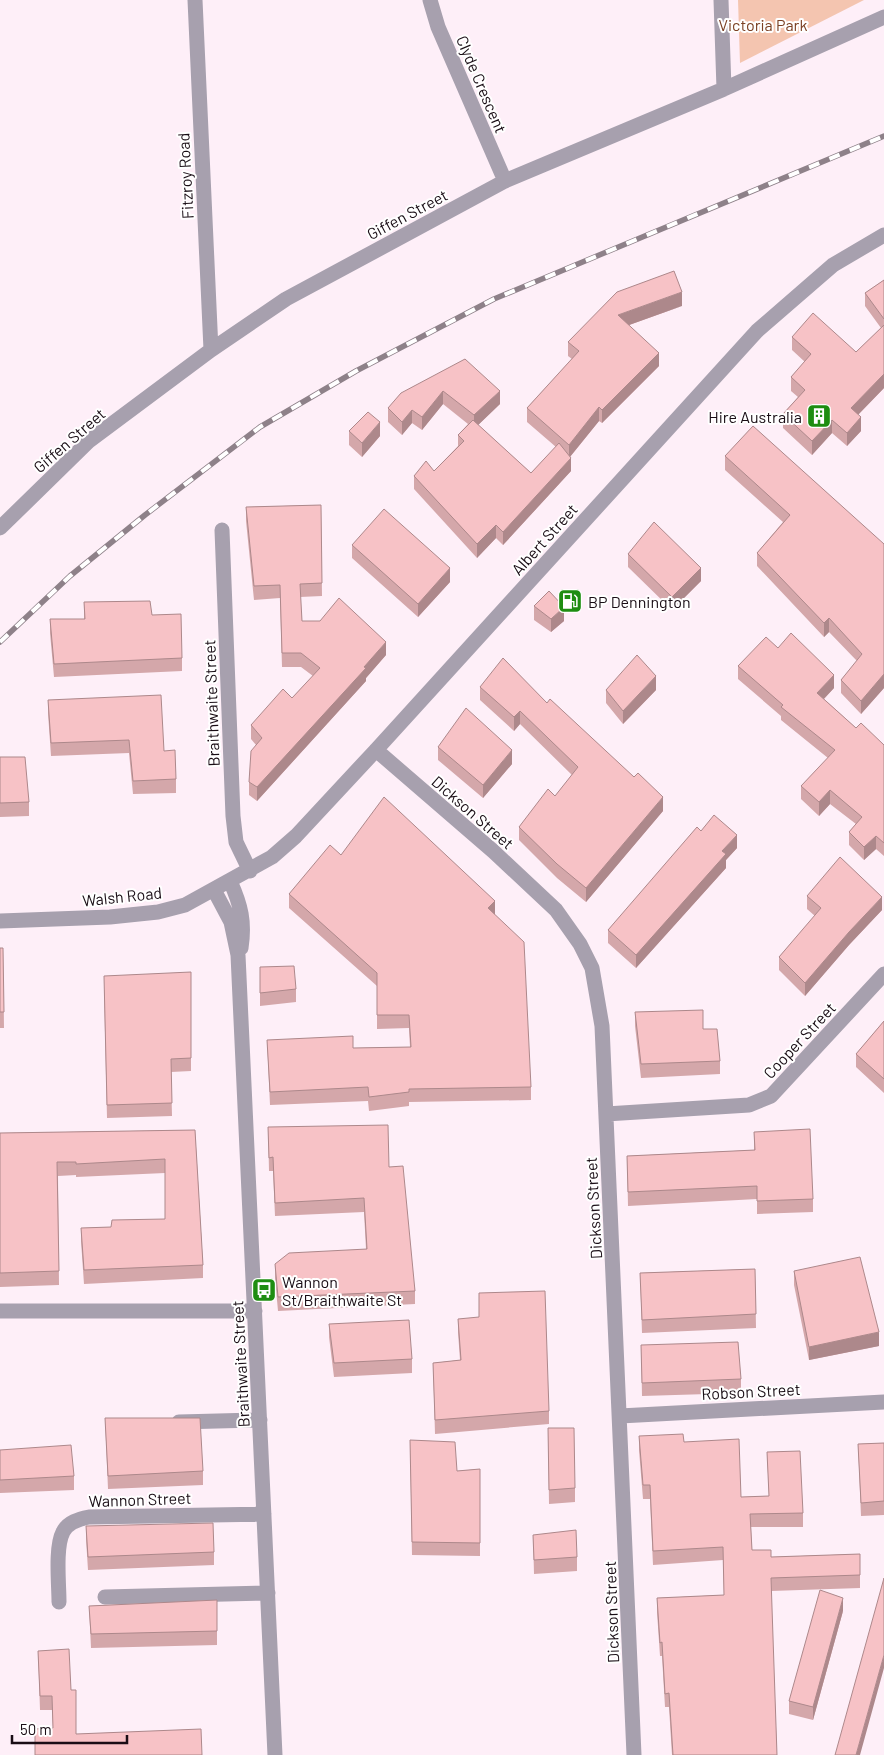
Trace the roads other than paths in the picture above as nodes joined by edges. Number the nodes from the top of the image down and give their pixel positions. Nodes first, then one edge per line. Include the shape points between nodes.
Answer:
1 (195, 0) edge
2 (430, 0) edge
3 (721, 0) edge
4 (884, 17) edge
5 (724, 89) junction
6 (505, 182) junction
7 (884, 235) edge
8 (211, 350) junction
9 (0, 528) edge
10 (222, 530) dead end
11 (376, 750) junction
12 (240, 876) junction
13 (214, 890) junction
14 (0, 921) edge
15 (239, 972) junction
16 (884, 974) edge
17 (606, 1114) junction
18 (0, 1311) edge
19 (255, 1311) junction
20 (884, 1402) edge
21 (620, 1416) junction
22 (260, 1420) junction
23 (162, 1423) edge
24 (264, 1514) junction
25 (268, 1593) junction
26 (105, 1597) dead end
27 (59, 1602) dead end
28 (275, 1755) edge
29 (634, 1755) edge

1 - 8 street, Fitzroy Road
2 - 6 street, Clyde Crescent via 438,27
3 - 5 street
4 - 5 street, Giffen Street
5 - 6 street, Giffen Street
6 - 8 street, Giffen Street via 286,298
7 - 11 street, Albert Street via 833,265 757,331
8 - 9 street, Giffen Street via 89,442
10 - 12 street, Braithwaite Street via 233,816
11 - 12 street, Albert Street via 296,836 272,857
11 - 17 street, Dickson Street via 556,910 580,944 592,968 598,992
12 - 13 street, Walsh Road
12 - 15 street, Braithwaite Street via 239,901 243,917
13 - 14 street, Walsh Road via 185,905 158,912
13 - 15 street, Braithwaite Street via 231,922
15 - 19 street, Braithwaite Street
16 - 17 street, Cooper Street via 771,1096 750,1105
17 - 21 street, Dickson Street
18 - 19 street
19 - 22 street, Braithwaite Street
20 - 21 street, Robson Street
21 - 29 street, Dickson Street
22 - 23 street
22 - 24 street, Braithwaite Street
24 - 25 street, Braithwaite Street
24 - 27 street, Wannon Street via 78,1519 63,1531 60,1542
25 - 26 street
25 - 28 street, Braithwaite Street

